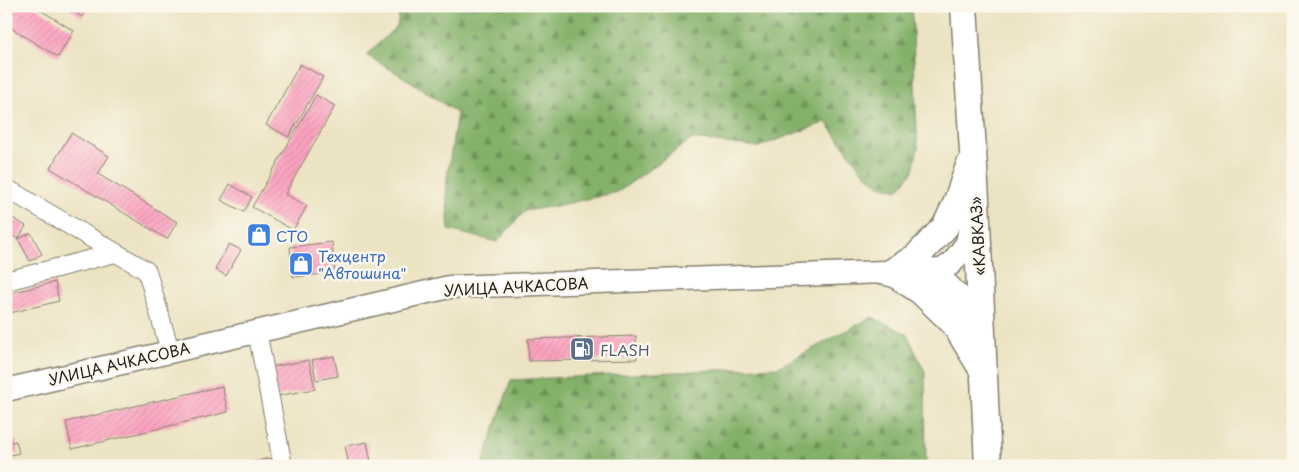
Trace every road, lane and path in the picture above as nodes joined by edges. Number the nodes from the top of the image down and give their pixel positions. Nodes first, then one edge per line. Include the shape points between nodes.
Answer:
1 (964, 6) edge
2 (972, 156) junction
3 (6, 188) edge
4 (976, 200) junction
5 (115, 253) junction
6 (917, 272) junction
7 (890, 273) junction
8 (6, 281) edge
9 (257, 331) junction
10 (982, 346) junction
11 (170, 351) junction
12 (984, 376) junction
13 (6, 390) edge
14 (283, 466) edge
15 (988, 466) edge

1 - 2 highway, «КАВКАЗ»
2 - 4 highway, «КАВКАЗ»
2 - 7 highway via 945,227 916,257
3 - 5 lane
4 - 6 main road, УЛИЦА АЧКАСОВА via 967,242 952,263 942,270
4 - 10 highway, «КАВКАЗ»
5 - 8 lane
5 - 11 lane via 147,271
6 - 7 main road, УЛИЦА АЧКАСОВА
6 - 10 highway via 943,282 964,304
7 - 9 main road, УЛИЦА АЧКАСОВА via 449,287
7 - 12 main road via 920,293 953,325
9 - 11 main road, УЛИЦА АЧКАСОВА
9 - 14 lane
10 - 12 highway, «КАВКАЗ»
11 - 13 main road, УЛИЦА АЧКАСОВА
12 - 15 highway, «КАВКАЗ»

